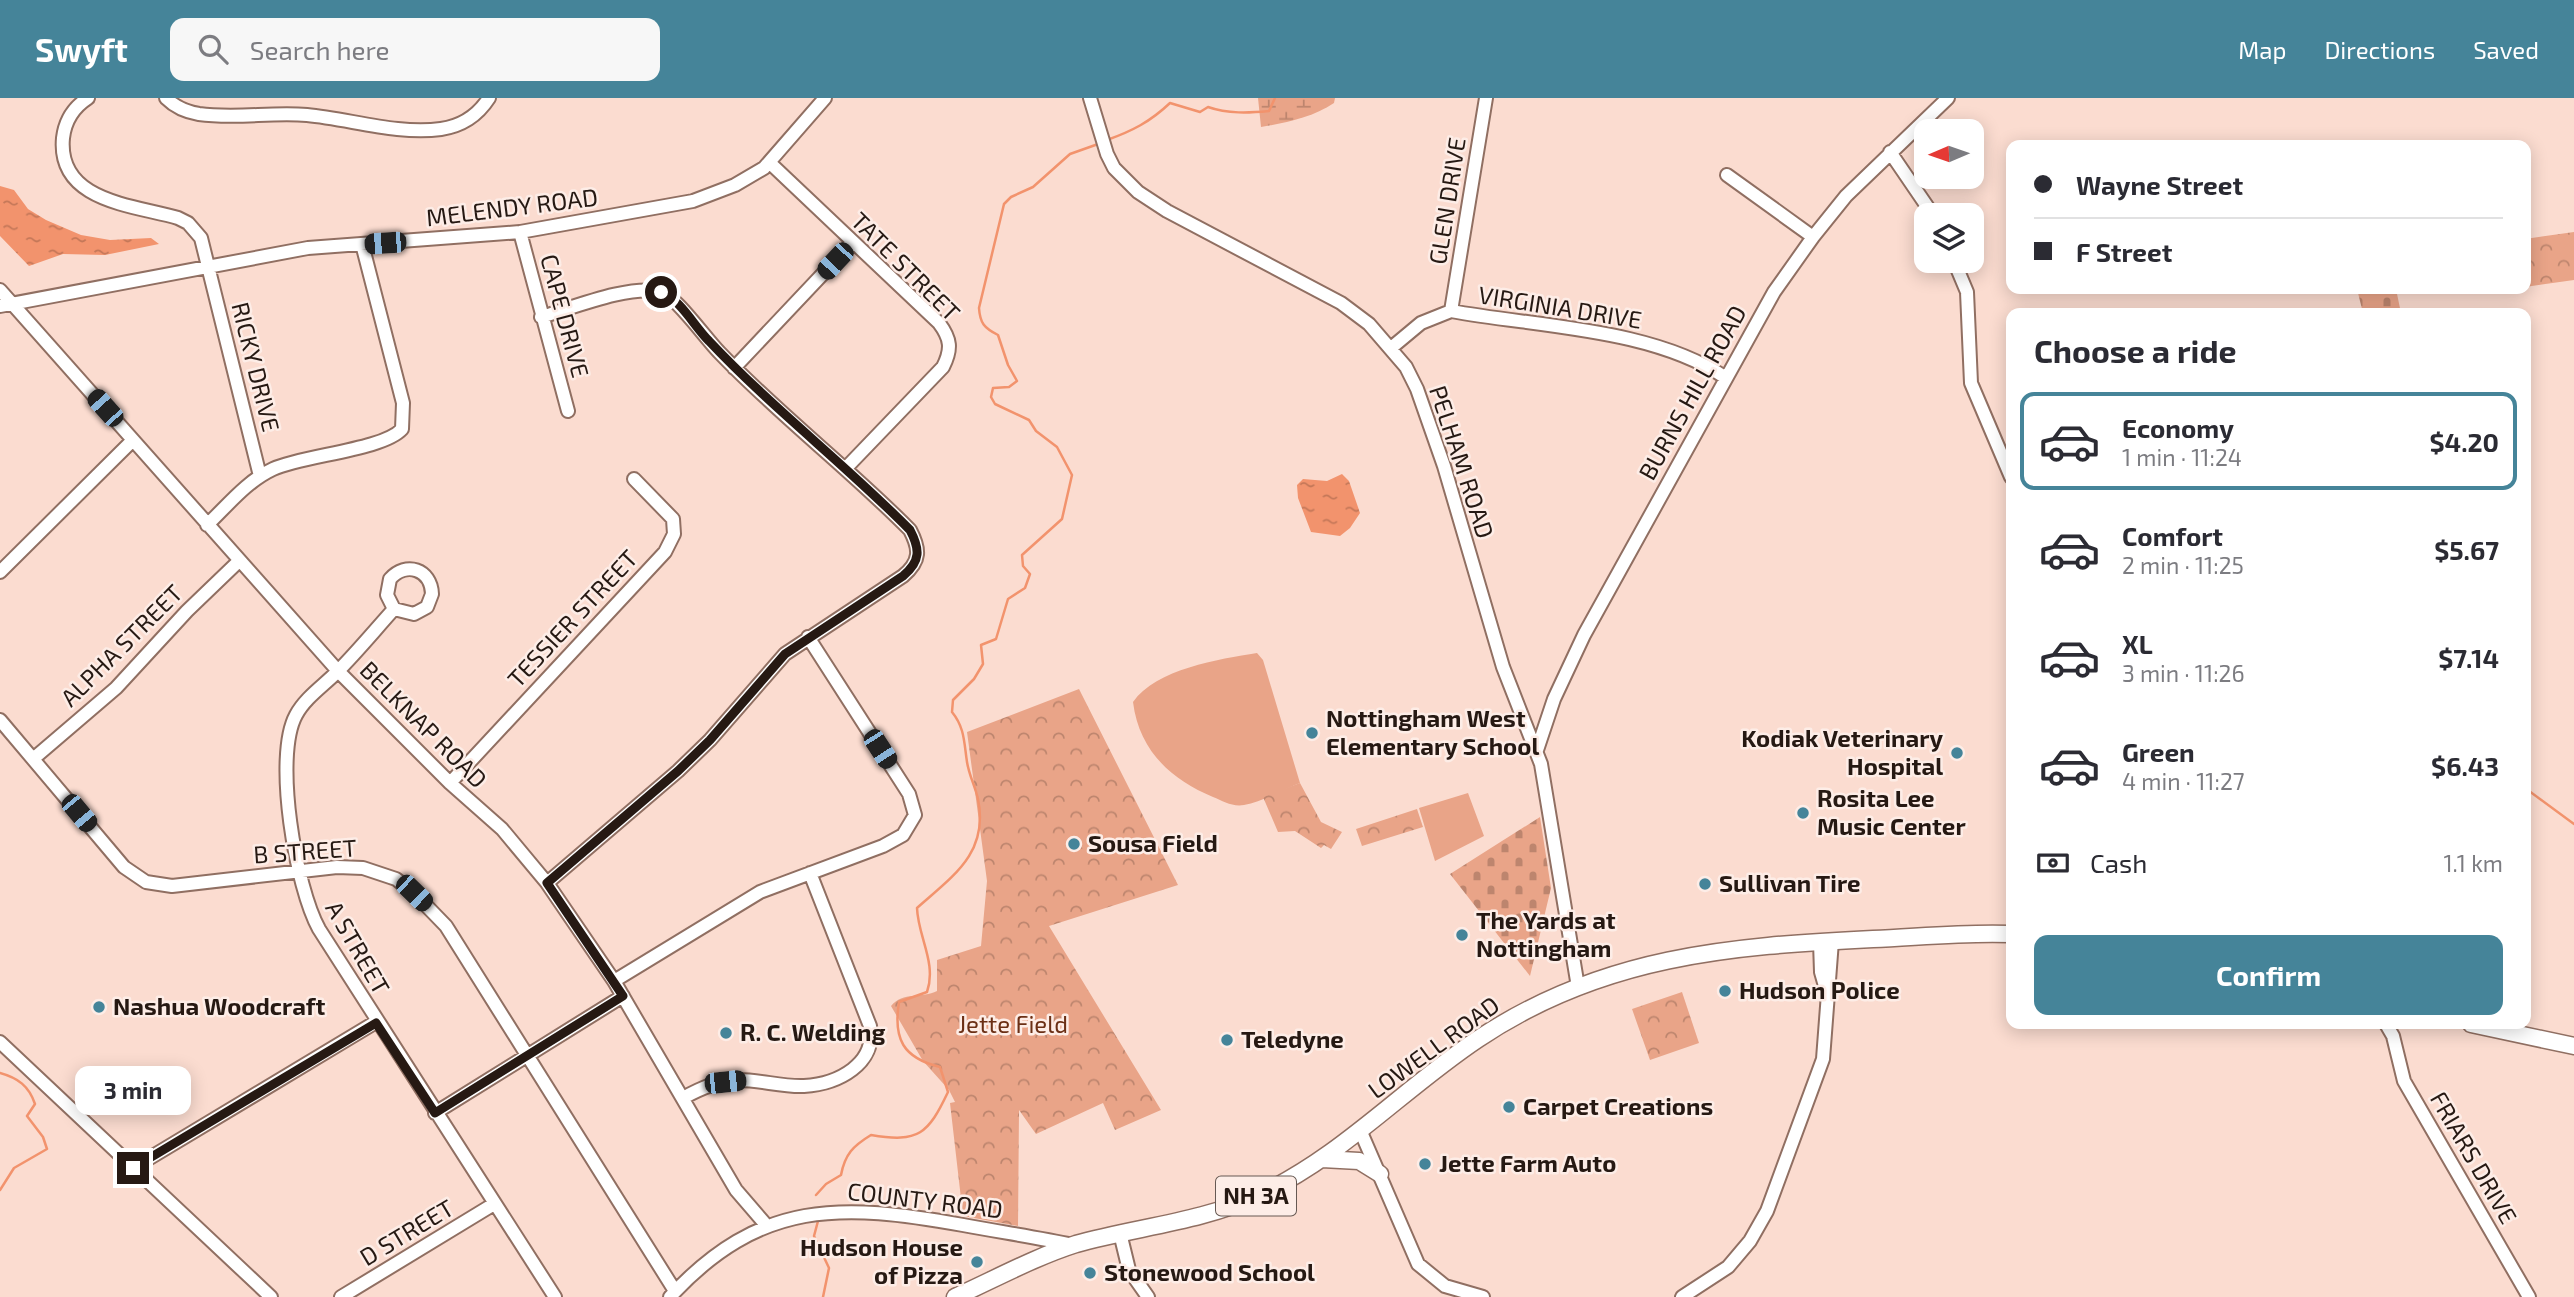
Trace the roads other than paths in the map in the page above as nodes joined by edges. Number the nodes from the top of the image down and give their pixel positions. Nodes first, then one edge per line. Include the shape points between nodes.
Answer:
1 (88, 98) edge
2 (166, 98) edge
3 (489, 98) edge
4 (825, 98) edge
5 (1090, 98) edge
6 (1486, 98) edge
7 (1948, 98) edge
8 (1890, 152) junction
9 (770, 163) junction
10 (1727, 175) dead end
11 (1925, 203) edge
12 (520, 232) junction
13 (1813, 237) junction
14 (852, 243) junction
15 (362, 244) junction
16 (209, 267) junction
17 (1959, 273) edge
18 (0, 290) edge
19 (6, 305) edge
20 (1451, 311) junction
21 (541, 317) junction
22 (1391, 348) junction
23 (734, 368) junction
24 (1726, 378) junction
25 (568, 411) dead end
26 (133, 440) junction
27 (2006, 465) edge
28 (845, 469) junction
29 (260, 476) junction
30 (634, 479) dead end
31 (207, 525) junction
32 (239, 562) junction
33 (0, 572) edge
34 (394, 609) dead end
35 (808, 637) junction
36 (338, 671) junction
37 (0, 720) edge
38 (1537, 750) junction
39 (33, 759) junction
40 (450, 783) junction
41 (299, 871) junction
42 (810, 873) junction
43 (547, 883) junction
44 (2006, 934) edge
45 (1826, 941) junction
46 (614, 981) junction
47 (1578, 987) junction
48 (623, 996) junction
49 (376, 1023) junction
50 (2495, 1029) edge
51 (2396, 1030) edge
52 (0, 1042) edge
53 (2574, 1046) edge
54 (528, 1055) junction
55 (683, 1098) junction
56 (435, 1113) junction
57 (1360, 1130) junction
58 (1322, 1159) junction
59 (133, 1168) junction
60 (1380, 1174) junction
61 (494, 1204) junction
62 (767, 1226) junction
63 (1120, 1233) junction
64 (1073, 1245) junction
65 (673, 1294) edge
66 (271, 1297) edge
67 (341, 1297) edge
68 (555, 1297) edge
69 (955, 1297) edge
70 (1148, 1297) edge
71 (1483, 1297) edge
72 (1682, 1297) edge
73 (2529, 1297) edge

1 - 16 street, RICKY DRIVE via 73,111 64,132 64,156 73,177 101,198 188,223 201,238
2 - 3 street via 202,115 304,115 430,130 464,122
4 - 9 street, MELENDY ROAD
5 - 22 street, PELHAM ROAD via 1114,168 1138,192 1341,303
6 - 20 street, GLEN DRIVE
7 - 8 street, BURNS HILL ROAD
8 - 11 street
8 - 13 street, BURNS HILL ROAD
9 - 12 street, MELENDY ROAD via 735,185 693,201
9 - 14 street, TATE STREET
10 - 13 street
12 - 15 street, MELENDY ROAD
12 - 21 street, CAPE DRIVE
13 - 24 street, BURNS HILL ROAD via 1774,292
14 - 23 street
14 - 28 street, TATE STREET via 939,323 951,346 943,367
15 - 16 street, MELENDY ROAD via 308,248
15 - 29 street via 403,403 402,429 377,443 307,458
16 - 19 street, MELENDY ROAD
16 - 29 street, RICKY DRIVE
17 - 27 street via 1970,314 1971,383
18 - 19 street, BELKNAP ROAD
19 - 26 street, BELKNAP ROAD
20 - 22 street, VIRGINIA DRIVE via 1421,323
20 - 24 street, VIRGINIA DRIVE via 1643,342 1686,355
21 - 23 street via 617,296 661,292 671,296
21 - 25 street, CAPE DRIVE
22 - 38 street, PELHAM ROAD via 1417,389 1503,667
23 - 28 street
24 - 38 street, BURNS HILL ROAD via 1584,635 1554,699
26 - 31 street, BELKNAP ROAD
26 - 33 street
28 - 35 street via 902,521 919,551 911,569
29 - 31 street
30 - 40 street, TESSIER STREET via 673,519 674,534 665,552
31 - 32 street, BELKNAP ROAD
32 - 36 street, BELKNAP ROAD
32 - 39 street, ALPHA STREET via 116,688
34 - 36 street, A STREET
35 - 42 street via 909,794 915,815 904,835
35 - 43 street via 785,654 678,771
36 - 40 street, BELKNAP ROAD
36 - 41 street, A STREET via 302,706 288,740 289,810
37 - 39 street, B STREET
38 - 47 street, PELHAM ROAD
39 - 41 street, B STREET via 124,867 146,882 165,886
40 - 43 street, BELKNAP ROAD via 502,829
41 - 49 street, A STREET via 310,914
41 - 54 street, B STREET via 363,867 396,879 414,893 446,926
42 - 46 street via 760,892
42 - 55 street via 870,1026 871,1049 866,1058 848,1072 816,1084 725,1082
43 - 46 street, BELKNAP ROAD
44 - 45 main road, LOWELL ROAD / NH 3A
45 - 47 main road, LOWELL ROAD / NH 3A via 1697,953
45 - 72 street via 1832,972 1820,1071 1767,1211 1751,1241 1728,1267
46 - 48 street, BELKNAP ROAD
47 - 57 main road, LOWELL ROAD / NH 3A via 1480,1038
48 - 54 street
48 - 55 street, BELKNAP ROAD
49 - 56 street, A STREET
49 - 59 street
50 - 53 main road
51 - 73 street, FRIARS DRIVE via 2404,1082
52 - 59 street
54 - 56 street
54 - 65 street, B STREET
55 - 62 street, BELKNAP ROAD via 736,1190
56 - 61 street, A STREET
57 - 58 main road, LOWELL ROAD / NH 3A
57 - 60 street
58 - 60 main road via 1359,1161
58 - 63 main road, LOWELL ROAD / NH 3A via 1228,1207
59 - 66 street
60 - 71 street via 1418,1264 1445,1286
61 - 67 street, D STREET
61 - 68 street, A STREET
62 - 64 street, COUNTY ROAD via 812,1213 875,1212
62 - 65 street, COUNTY ROAD via 721,1253
63 - 64 main road, LOWELL ROAD / NH 3A
63 - 70 street via 1129,1270
64 - 69 main road, LOWELL ROAD / NH 3A

